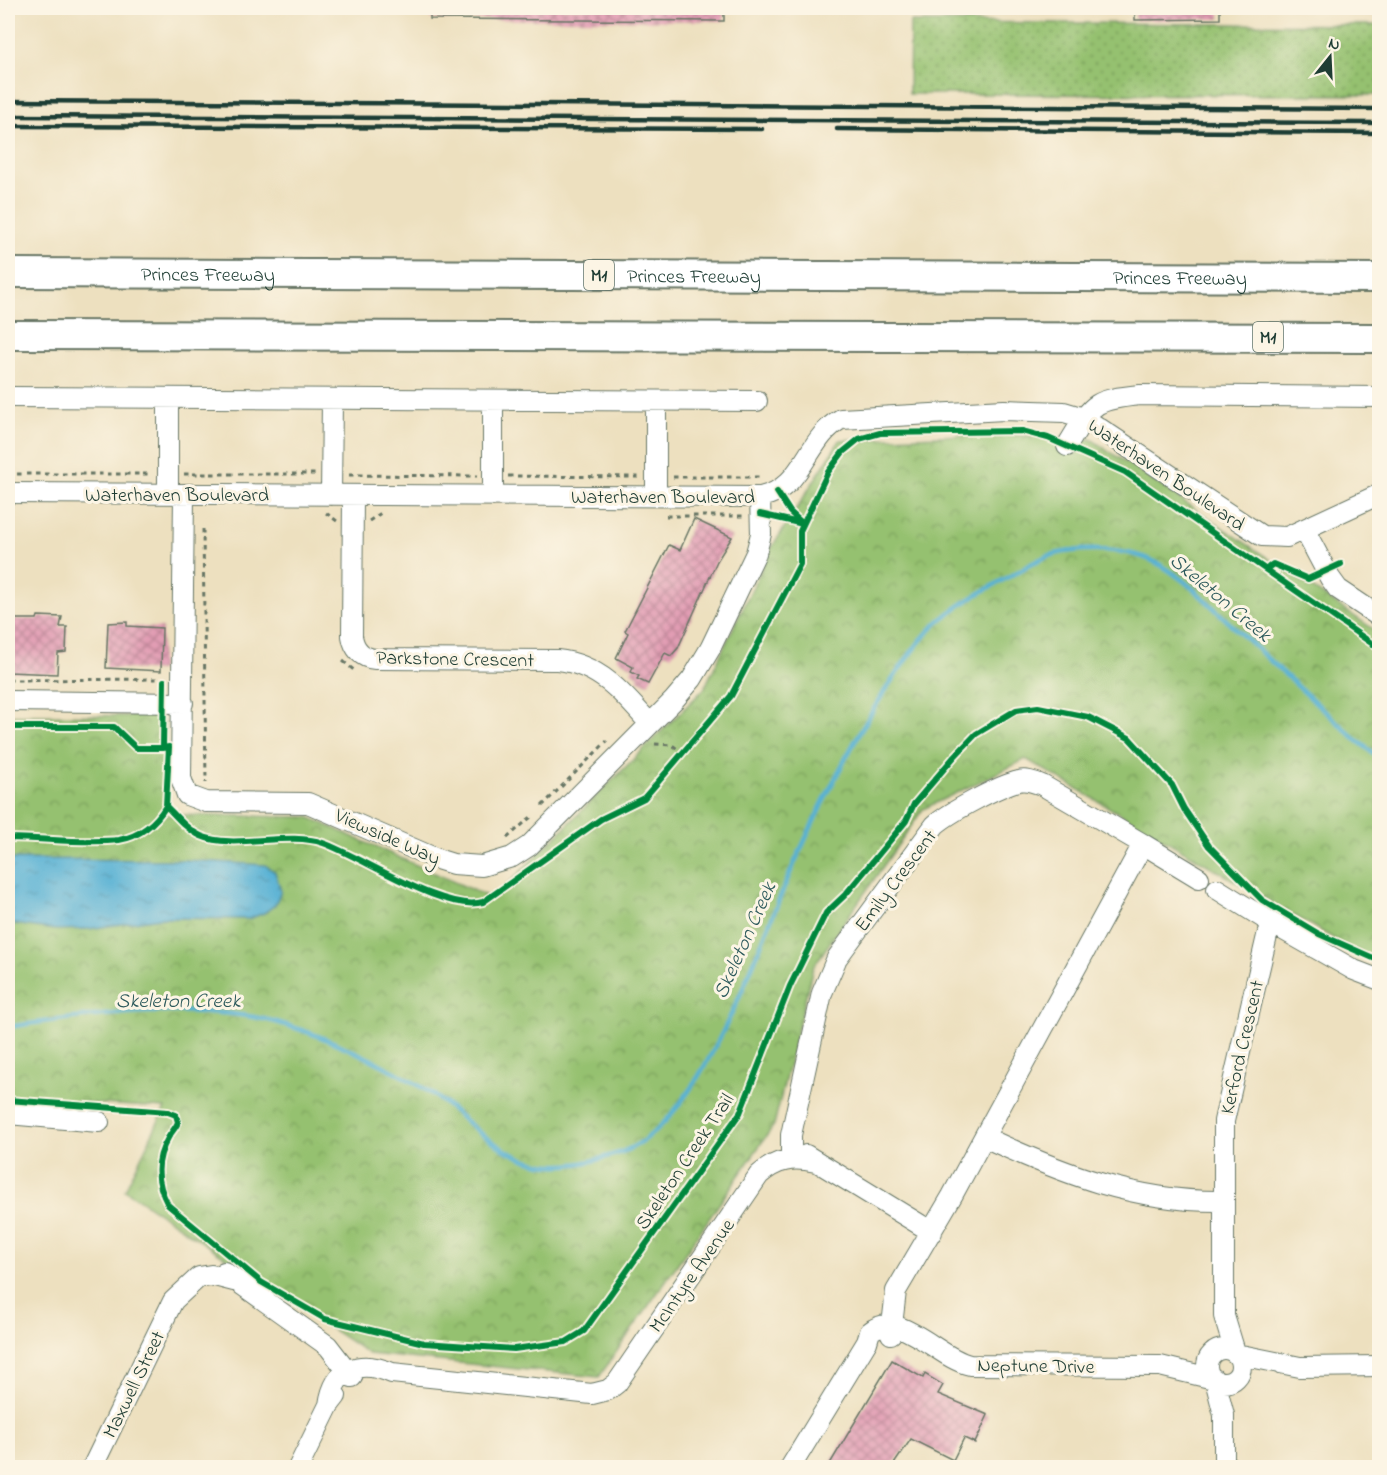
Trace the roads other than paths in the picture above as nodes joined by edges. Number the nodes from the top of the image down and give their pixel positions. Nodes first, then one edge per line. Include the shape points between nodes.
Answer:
1 (8, 273) edge
2 (1380, 278) edge
3 (8, 335) edge
4 (1380, 338) edge
5 (8, 397) edge
6 (1380, 397) edge
7 (168, 398) junction
8 (332, 399) junction
9 (493, 400) junction
10 (757, 401) dead end
11 (656, 402) junction
12 (1084, 418) junction
13 (1066, 446) dead end
14 (493, 486) junction
15 (656, 487) junction
16 (8, 493) edge
17 (769, 494) junction
18 (1380, 494) edge
19 (331, 495) junction
20 (353, 496) junction
21 (179, 500) junction
22 (1304, 529) junction
23 (1380, 617) edge
24 (8, 701) edge
25 (173, 703) junction
26 (650, 724) junction
27 (1143, 844) junction
28 (1199, 878) dead end
29 (1217, 890) dead end
30 (1273, 924) junction
31 (1380, 980) edge
32 (8, 1114) edge
33 (99, 1122) dead end
34 (984, 1137) junction
35 (790, 1154) junction
36 (1222, 1201) junction
37 (932, 1232) junction
38 (1224, 1316) junction
39 (891, 1329) junction
40 (1235, 1353) junction
41 (1211, 1354) junction
42 (1283, 1365) junction
43 (1160, 1366) junction
44 (1380, 1366) edge
45 (350, 1374) junction
46 (1238, 1376) junction
47 (1214, 1380) junction
48 (1224, 1415) junction
49 (92, 1467) edge
50 (298, 1467) edge
51 (790, 1467) edge
52 (1224, 1467) edge

1 - 2 highway, Princes Freeway / M1
3 - 4 highway, M1
5 - 7 street
6 - 12 street via 1140,395 1104,399
7 - 8 street
7 - 21 street, Viewside Way via 169,474
8 - 9 street
8 - 19 street
9 - 11 street
9 - 14 street
10 - 11 street
11 - 15 street
12 - 13 street
12 - 17 street, Waterhaven Boulevard via 1064,412 1004,410 847,417 827,428 797,474
12 - 22 street, Waterhaven Boulevard via 1262,536 1287,537
14 - 15 street, Waterhaven Boulevard
14 - 20 street, Waterhaven Boulevard
15 - 17 street, Waterhaven Boulevard
16 - 21 street, Waterhaven Boulevard
17 - 26 street, Viewside Way via 759,546 715,638 688,684
18 - 22 street, Waterhaven Boulevard
19 - 20 street, Waterhaven Boulevard
19 - 21 street, Waterhaven Boulevard
20 - 26 street, Parkstone Crescent via 352,636 363,655 375,659 577,663 602,675
21 - 25 street, Viewside Way
22 - 23 street via 1338,589
24 - 25 street
25 - 26 street, Viewside Way via 181,778 187,795 193,799 217,803 308,803 436,860 470,867 496,863 529,846
27 - 28 street, Emily Crescent
27 - 34 street
27 - 35 street, Emily Crescent via 1042,785 1025,780 946,816 935,825 830,972 790,1135
29 - 30 street
30 - 31 street via 1354,970
30 - 36 street, Kerford Crescent via 1263,949 1224,1121
32 - 33 street
34 - 36 street via 1052,1168 1110,1187 1201,1202
34 - 37 street
35 - 37 street via 816,1162
35 - 45 street, McIntyre Avenue via 759,1175 622,1374 578,1390 392,1372 370,1366 354,1367
36 - 38 street, Kerford Crescent
37 - 39 street via 896,1291
38 - 40 street, Kerford Crescent
38 - 41 street, Kerford Crescent
39 - 43 street, Neptune Drive via 908,1330 951,1358 970,1365
39 - 51 street via 872,1330
40 - 41 street via 1222,1348
40 - 42 street
40 - 46 street via 1241,1364
41 - 43 street, Neptune Drive
41 - 47 street via 1207,1366
42 - 44 street
42 - 46 street
43 - 47 street, Neptune Drive
45 - 49 street, Maxwell Street via 328,1346 221,1269 195,1269 181,1280
45 - 50 street via 335,1383 329,1405
46 - 47 street via 1227,1382
46 - 48 street
47 - 48 street
48 - 52 street

